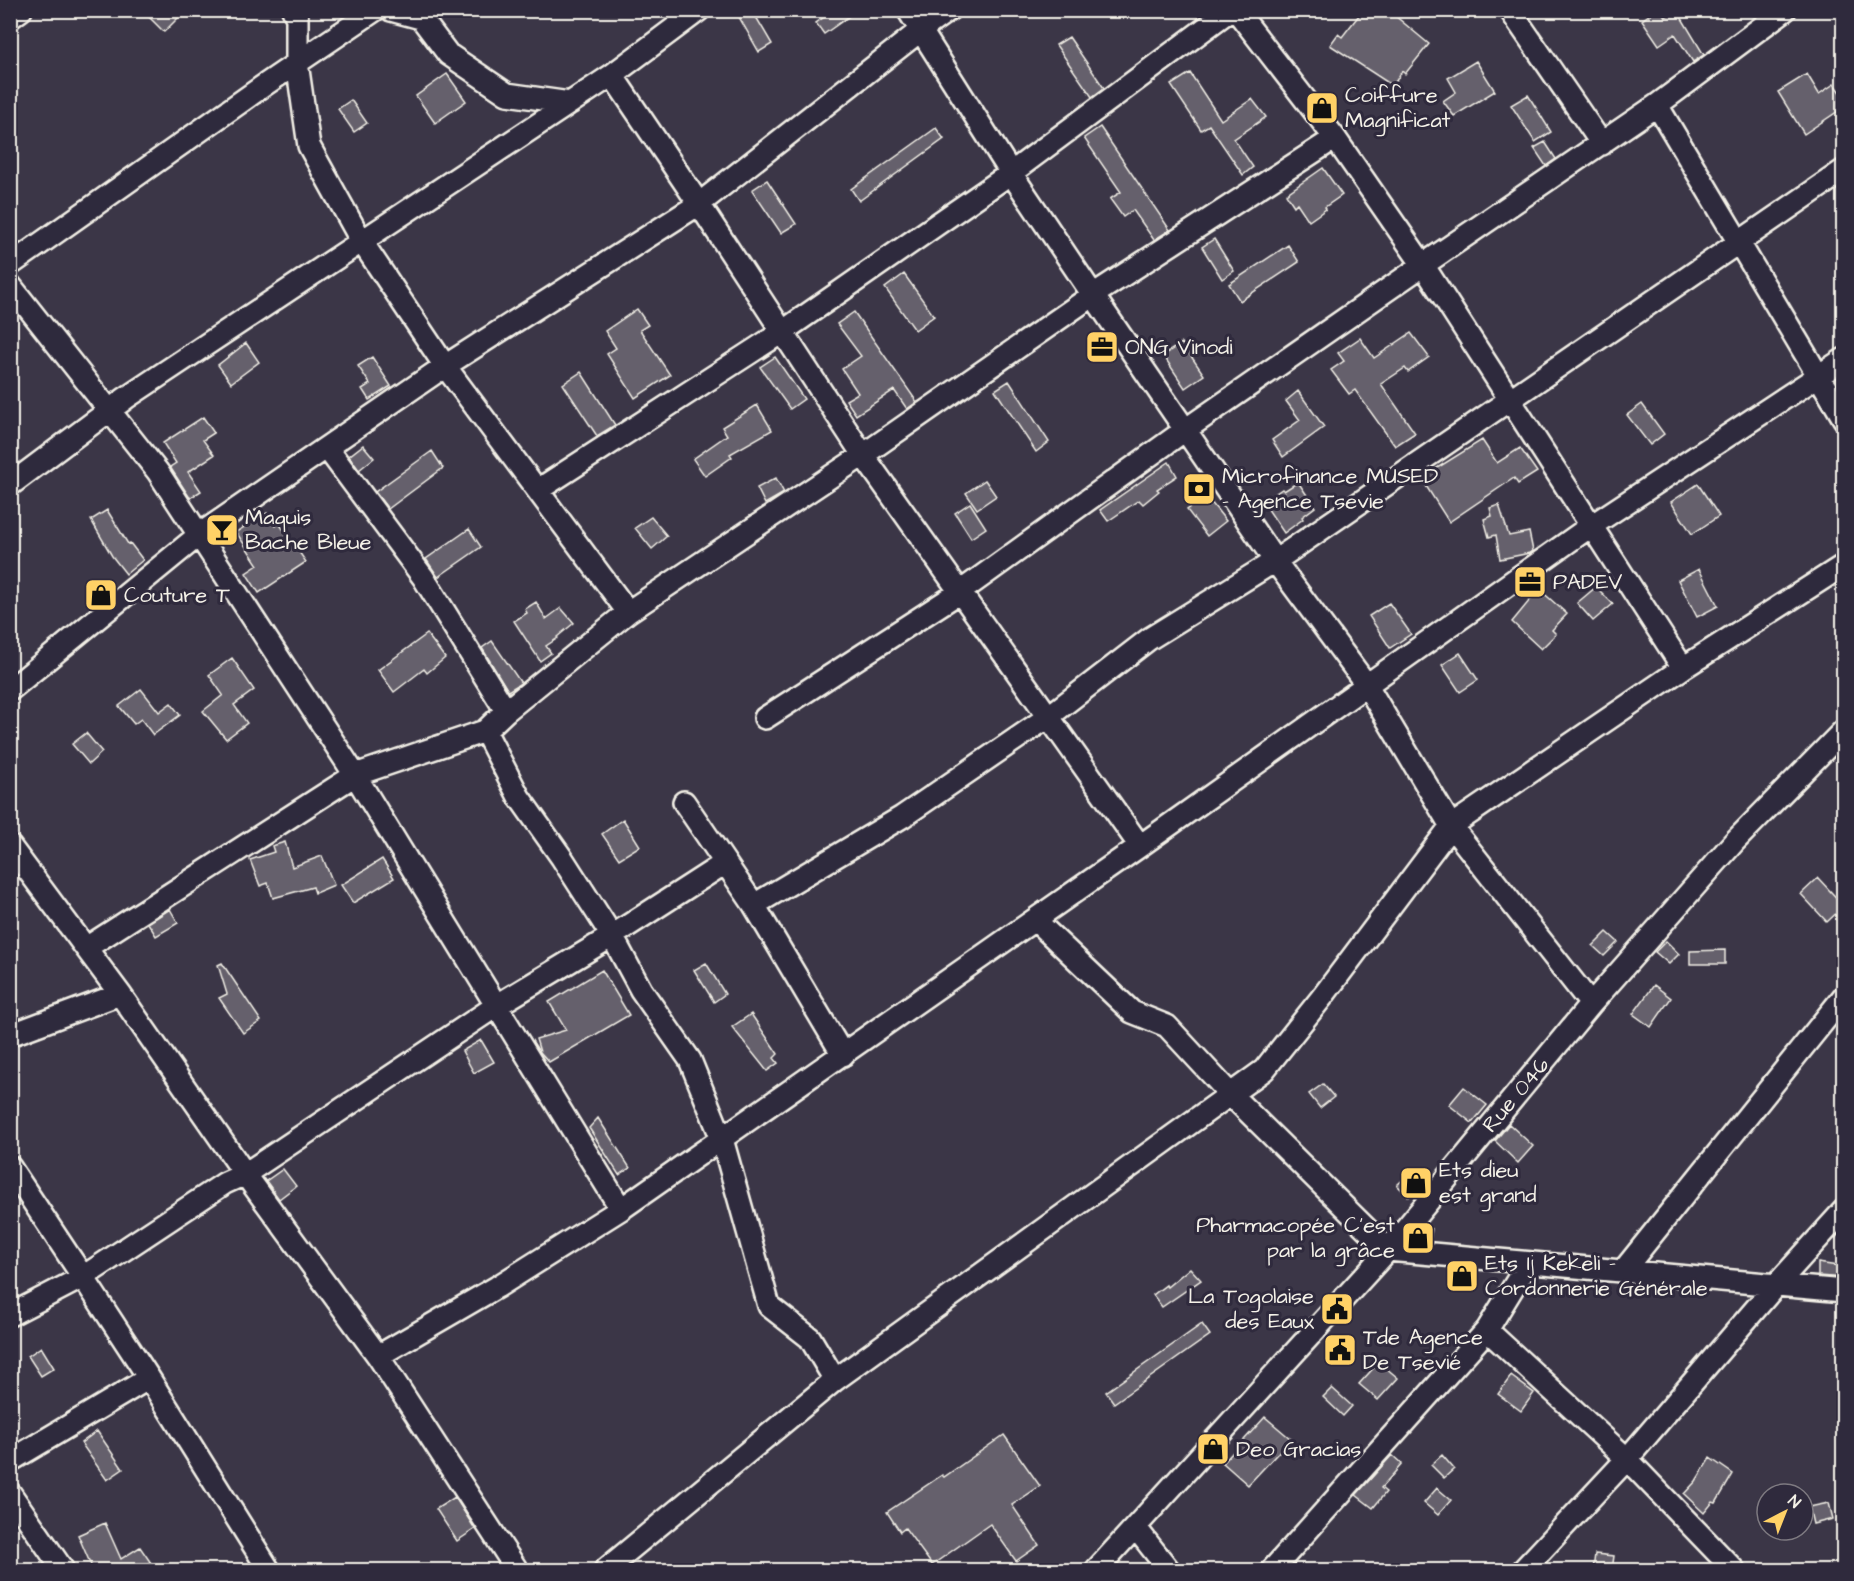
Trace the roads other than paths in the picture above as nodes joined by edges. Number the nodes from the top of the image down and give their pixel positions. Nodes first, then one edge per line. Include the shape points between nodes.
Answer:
1 (21, 10) edge
2 (293, 10) edge
3 (375, 10) edge
4 (391, 10) edge
5 (699, 10) edge
6 (908, 10) edge
7 (950, 10) edge
8 (1230, 10) edge
9 (1236, 10) edge
10 (1510, 10) edge
11 (1785, 10) edge
12 (10, 18) edge
13 (921, 30) junction
14 (297, 63) junction
15 (612, 75) junction
16 (570, 103) junction
17 (1658, 105) junction
18 (1335, 138) junction
19 (1602, 144) junction
20 (1844, 171) edge
21 (1011, 173) junction
22 (699, 204) junction
23 (362, 242) junction
24 (1738, 242) junction
25 (10, 265) edge
26 (1423, 265) junction
27 (10, 285) edge
28 (1093, 295) junction
29 (782, 332) junction
30 (1844, 359) edge
31 (445, 366) junction
32 (1819, 374) junction
33 (1509, 399) junction
34 (109, 410) junction
35 (1844, 419) edge
36 (1185, 430) junction
37 (327, 448) junction
38 (863, 455) junction
39 (10, 485) edge
40 (538, 490) junction
41 (1591, 526) junction
42 (199, 535) junction
43 (1275, 561) junction
44 (1844, 565) edge
45 (960, 592) junction
46 (628, 612) junction
47 (1683, 668) junction
48 (1366, 684) junction
49 (10, 690) edge
50 (506, 711) junction
51 (1048, 717) junction
52 (765, 718) dead end
53 (1844, 730) edge
54 (485, 731) junction
55 (355, 775) junction
56 (684, 802) dead end
57 (1451, 826) junction
58 (10, 846) edge
59 (1140, 846) junction
60 (725, 863) junction
61 (754, 905) junction
62 (1035, 920) junction
63 (612, 936) junction
64 (86, 948) junction
65 (120, 994) junction
66 (1844, 996) edge
67 (1591, 1004) junction
68 (496, 1006) junction
69 (10, 1035) edge
70 (843, 1054) junction
71 (1230, 1094) junction
72 (722, 1139) junction
73 (10, 1167) edge
74 (245, 1174) junction
75 (621, 1209) junction
76 (1844, 1210) edge
77 (1388, 1250) junction
78 (1528, 1263) junction
79 (1623, 1271) junction
80 (83, 1277) junction
81 (1776, 1285) junction
82 (1844, 1291) edge
83 (10, 1315) edge
84 (1487, 1330) junction
85 (378, 1356) junction
86 (149, 1378) junction
87 (835, 1380) junction
88 (1627, 1459) junction
89 (10, 1461) edge
90 (10, 1493) edge
91 (1136, 1528) junction
92 (63, 1570) edge
93 (269, 1570) edge
94 (517, 1570) edge
95 (605, 1570) edge
96 (1096, 1570) edge
97 (1169, 1570) edge
98 (1272, 1570) edge
99 (1523, 1570) edge
100 (1734, 1570) edge

1 - 12 street
2 - 14 street via 297,18
3 - 14 street
4 - 16 street via 421,18 448,54 507,94
5 - 15 street
6 - 13 street
7 - 13 street
8 - 21 street
9 - 18 street
10 - 19 street
11 - 17 street
13 - 21 street
13 - 22 street
14 - 23 street via 309,146
14 - 25 street
15 - 16 street
15 - 22 street
16 - 23 street
17 - 19 street
17 - 24 street
18 - 26 street
18 - 28 street
19 - 26 street
20 - 24 street
21 - 28 street
21 - 29 street
22 - 29 street
22 - 31 street
23 - 31 street
23 - 34 street
24 - 32 street
24 - 33 street
26 - 33 street
26 - 36 street
27 - 34 street
28 - 36 street
28 - 38 street
29 - 38 street
29 - 40 street
30 - 32 street
31 - 37 street
31 - 40 street
32 - 35 street
32 - 41 street
33 - 41 street
33 - 43 street
34 - 39 street
34 - 42 street via 158,472
36 - 43 street
36 - 45 street
37 - 42 street
37 - 50 street via 423,577
38 - 45 street
38 - 46 street
40 - 46 street
41 - 47 street
41 - 48 street
42 - 49 street
42 - 55 street
43 - 48 street
43 - 51 street via 1149,639
44 - 47 street
45 - 51 street
45 - 52 street
46 - 50 street
47 - 57 street
48 - 57 street
48 - 59 street
50 - 54 street
51 - 59 street
51 - 61 street via 902,817
53 - 67 street, Rue 046 / Rue 046 via 1734,842
54 - 55 street
54 - 63 street via 519,797
55 - 64 street
55 - 68 street
56 - 60 street
57 - 67 street
57 - 71 street via 1264,1070
58 - 64 street
59 - 62 street
60 - 61 street
60 - 63 street
61 - 70 street
62 - 70 street
62 - 71 street via 1132,1011 1167,1026
63 - 68 street
63 - 72 street via 641,990 690,1060
64 - 65 street
65 - 69 street
65 - 74 street
66 - 79 street
67 - 77 street, Rue 046 / Rue 046
68 - 74 street
68 - 75 street
70 - 72 street
71 - 77 street
71 - 87 street
72 - 75 street
72 - 87 street via 769,1306 810,1338
73 - 80 street
74 - 80 street via 225,1183
74 - 85 street
75 - 85 street
76 - 81 street
77 - 78 street
77 - 91 street, Rue 046 / Rue 046
78 - 79 street
78 - 84 street
79 - 81 street
80 - 83 street
80 - 86 street
81 - 82 street
81 - 88 street
84 - 88 street
84 - 98 street
85 - 94 street
86 - 89 street
86 - 93 street
87 - 95 street
88 - 99 street
88 - 100 street
90 - 92 street
91 - 96 street, Rue 046 / Rue 046
91 - 97 street

